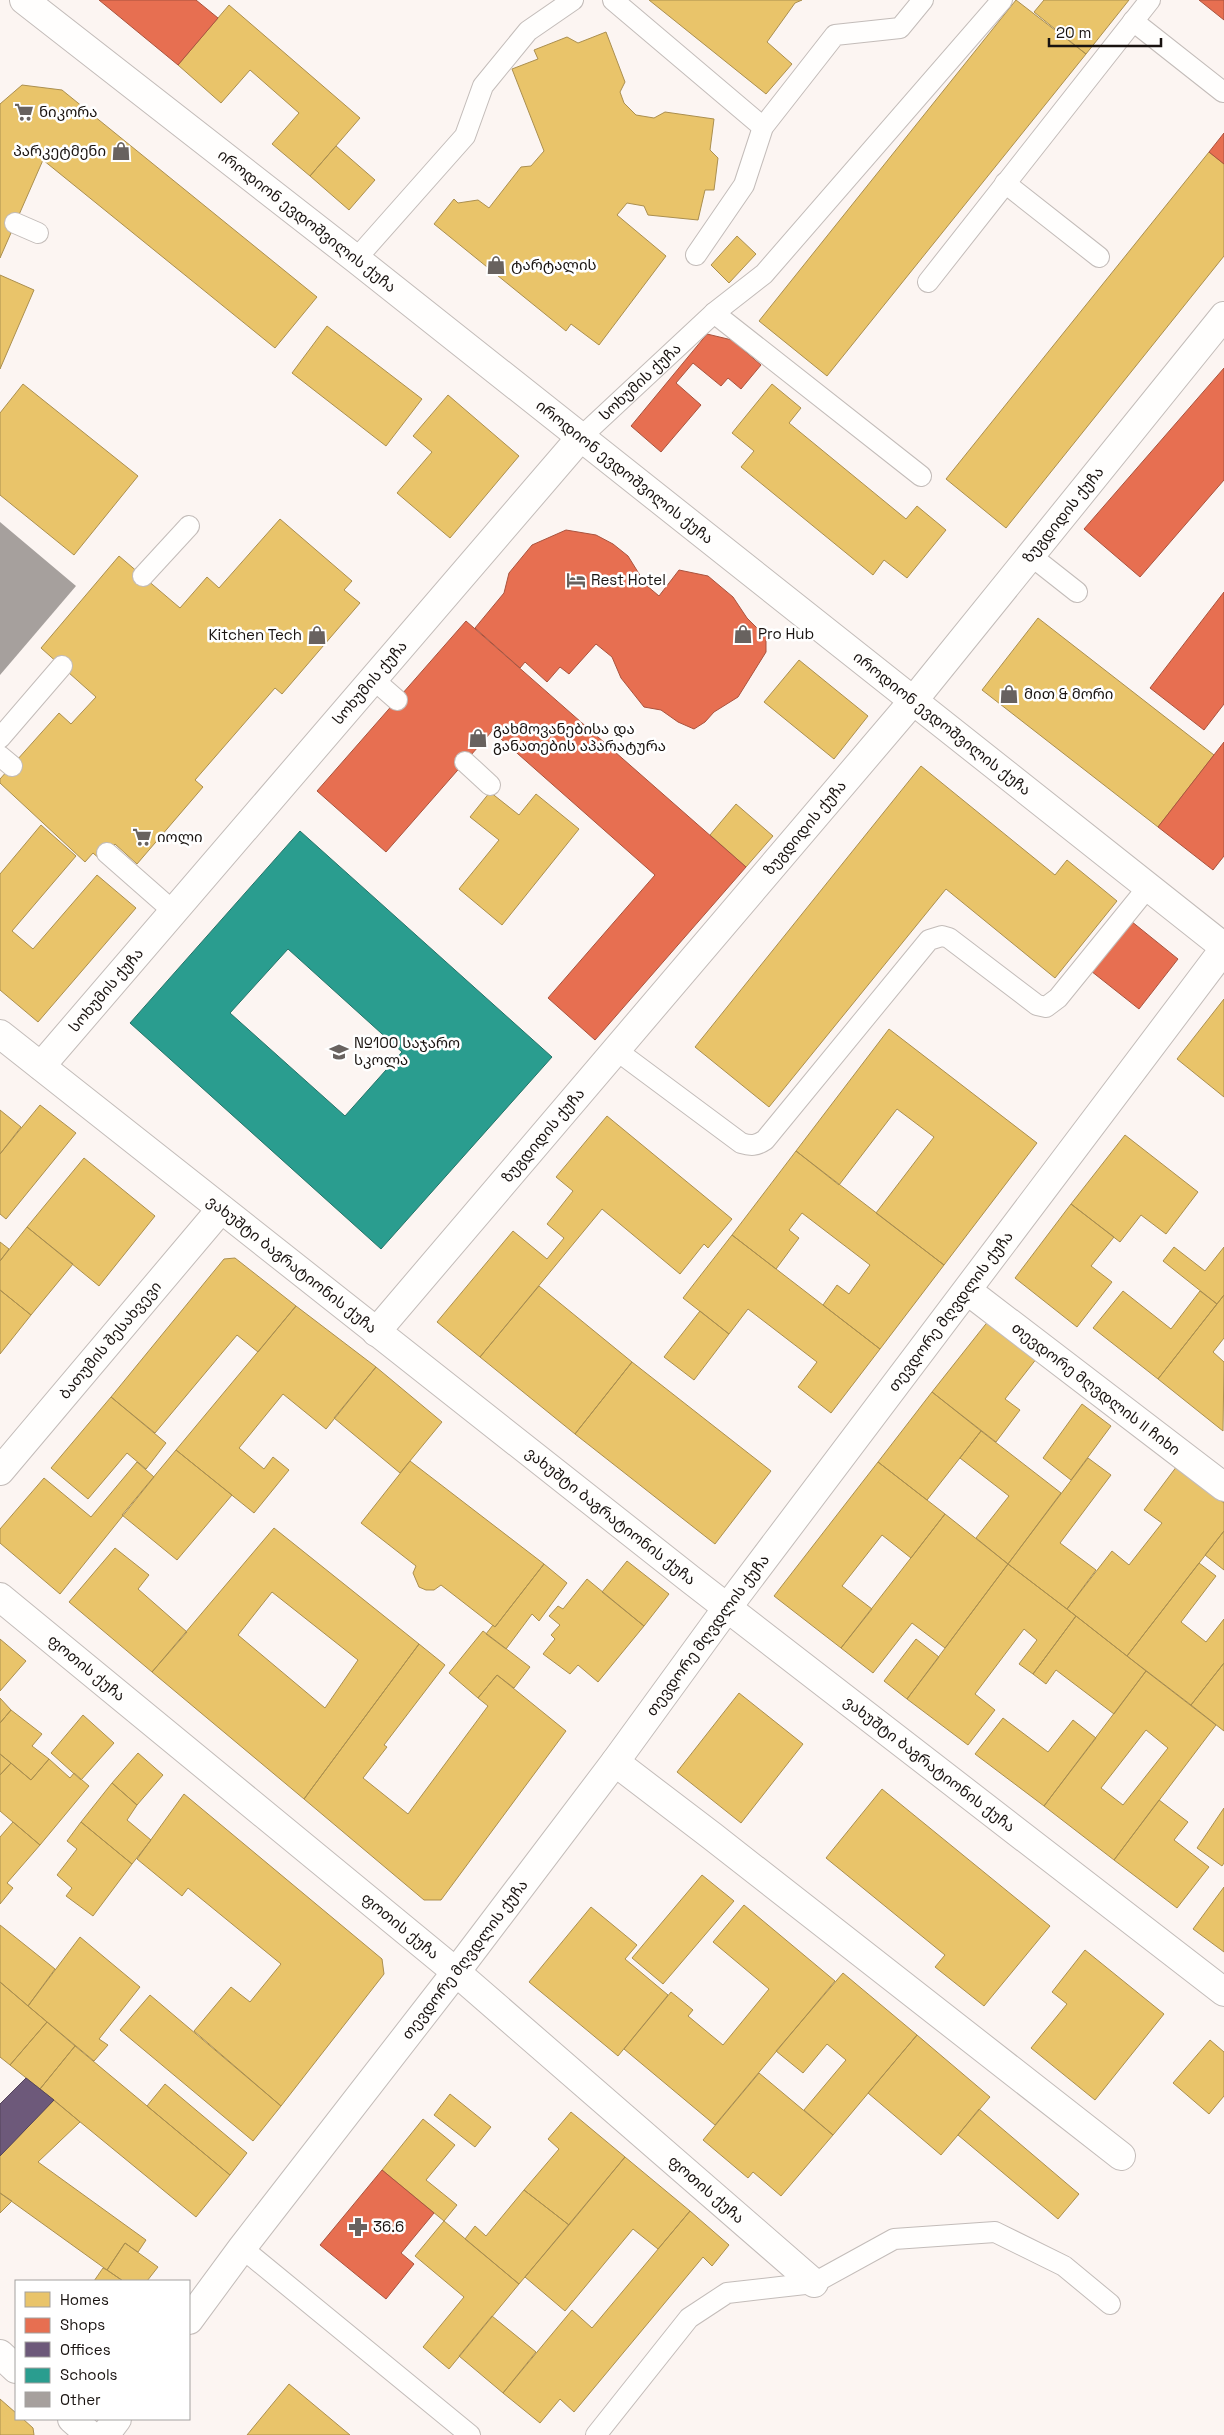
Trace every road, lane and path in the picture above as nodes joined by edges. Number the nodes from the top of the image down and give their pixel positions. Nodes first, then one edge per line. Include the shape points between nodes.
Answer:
1 (24, 0) edge
2 (573, 0) edge
3 (613, 0) edge
4 (922, 0) edge
5 (1002, 0) edge
6 (1150, 0) edge
7 (1133, 21) junction
8 (1223, 92) edge
9 (763, 127) junction
10 (1005, 183) junction
11 (15, 223) dead end
12 (38, 233) dead end
13 (696, 254) dead end
14 (1099, 258) dead end
15 (356, 259) junction
16 (928, 282) dead end
17 (714, 312) junction
18 (1224, 316) edge
19 (581, 438) junction
20 (921, 476) dead end
21 (189, 526) dead end
22 (1030, 555) junction
23 (143, 576) dead end
24 (1077, 592) dead end
25 (62, 666) dead end
26 (373, 679) junction
27 (397, 700) dead end
28 (913, 700) junction
29 (0, 738) edge
30 (465, 762) dead end
31 (490, 785) dead end
32 (107, 853) dead end
33 (1148, 887) junction
34 (173, 911) junction
35 (1224, 948) edge
36 (0, 1034) edge
37 (616, 1050) junction
38 (41, 1066) junction
39 (221, 1209) junction
40 (968, 1291) junction
41 (376, 1332) junction
42 (0, 1471) edge
43 (1224, 1487) edge
44 (0, 1597) edge
45 (727, 1608) junction
46 (615, 1762) junction
47 (456, 1972) junction
48 (1224, 1992) edge
49 (1121, 2156) dead end
50 (242, 2248) junction
51 (814, 2283) junction
52 (1110, 2304) dead end
53 (190, 2319) edge
54 (0, 2354) edge
55 (15, 2368) edge
56 (73, 2420) edge
57 (116, 2420) edge
58 (90, 2435) edge
59 (105, 2435) edge
60 (470, 2435) edge
61 (596, 2435) edge

1 - 15 street, იროდიონ ევდოშვილის ქუჩა
2 - 15 lane via 528,31 483,86 465,136
3 - 9 lane
4 - 9 lane via 900,28 836,35
5 - 17 lane, სოხუმის ქუჩა via 764,274
6 - 7 lane
7 - 8 lane
7 - 10 lane
9 - 13 lane via 744,185
10 - 14 lane
10 - 16 lane
11 - 12 lane
15 - 19 street, იროდიონ ევდოშვილის ქუჩა
17 - 19 lane, სოხუმის ქუჩა
17 - 20 lane
18 - 22 street, ზუგდიდის ქუჩა
19 - 26 street, სოხუმის ქუჩა
19 - 28 street, იროდიონ ევდოშვილის ქუჩა
21 - 23 lane
22 - 24 lane
22 - 28 street, ზუგდიდის ქუჩა
25 - 29 lane
26 - 27 lane
26 - 34 street, სოხუმის ქუჩა
28 - 33 street, იროდიონ ევდოშვილის ქუჩა
28 - 37 street, ზუგდიდის ქუჩა
30 - 31 lane
32 - 34 lane
33 - 35 street, იროდიონ ევდოშვილის ქუჩა
33 - 37 lane via 1058,998 1046,1007 1038,1005 949,938 942,936 929,940 758,1145 741,1143
34 - 38 street, სოხუმის ქუჩა
35 - 40 street, თევდორე მღვდლის ქუჩა
36 - 38 street, ვახუშტი ბაგრატიონის ქუჩა
37 - 41 street, ზუგდიდის ქუჩა
38 - 39 street, ვახუშტი ბაგრატიონის ქუჩა
39 - 41 street, ვახუშტი ბაგრატიონის ქუჩა
39 - 42 street, ბათუმის შესახვევი
40 - 43 street, თევდორე მღვდლის II ჩიხი
40 - 45 street, თევდორე მღვდლის ქუჩა
41 - 45 street, ვახუშტი ბაგრატიონის ქუჩა
44 - 47 street, ფოთის ქუჩა
45 - 46 street, თევდორე მღვდლის ქუჩა
45 - 48 street, ვახუშტი ბაგრატიონის ქუჩა
46 - 47 street, თევდორე მღვდლის ქუჩა
46 - 49 street
47 - 50 street, თევდორე მღვდლის ქუჩა
47 - 51 street, ფოთის ქუჩა
50 - 53 street, თევდორე მღვდლის ქუჩა
50 - 60 lane
51 - 52 lane via 894,2239 995,2232 1064,2266
51 - 61 lane via 727,2293 689,2318
54 - 55 street
56 - 58 street
57 - 59 street

